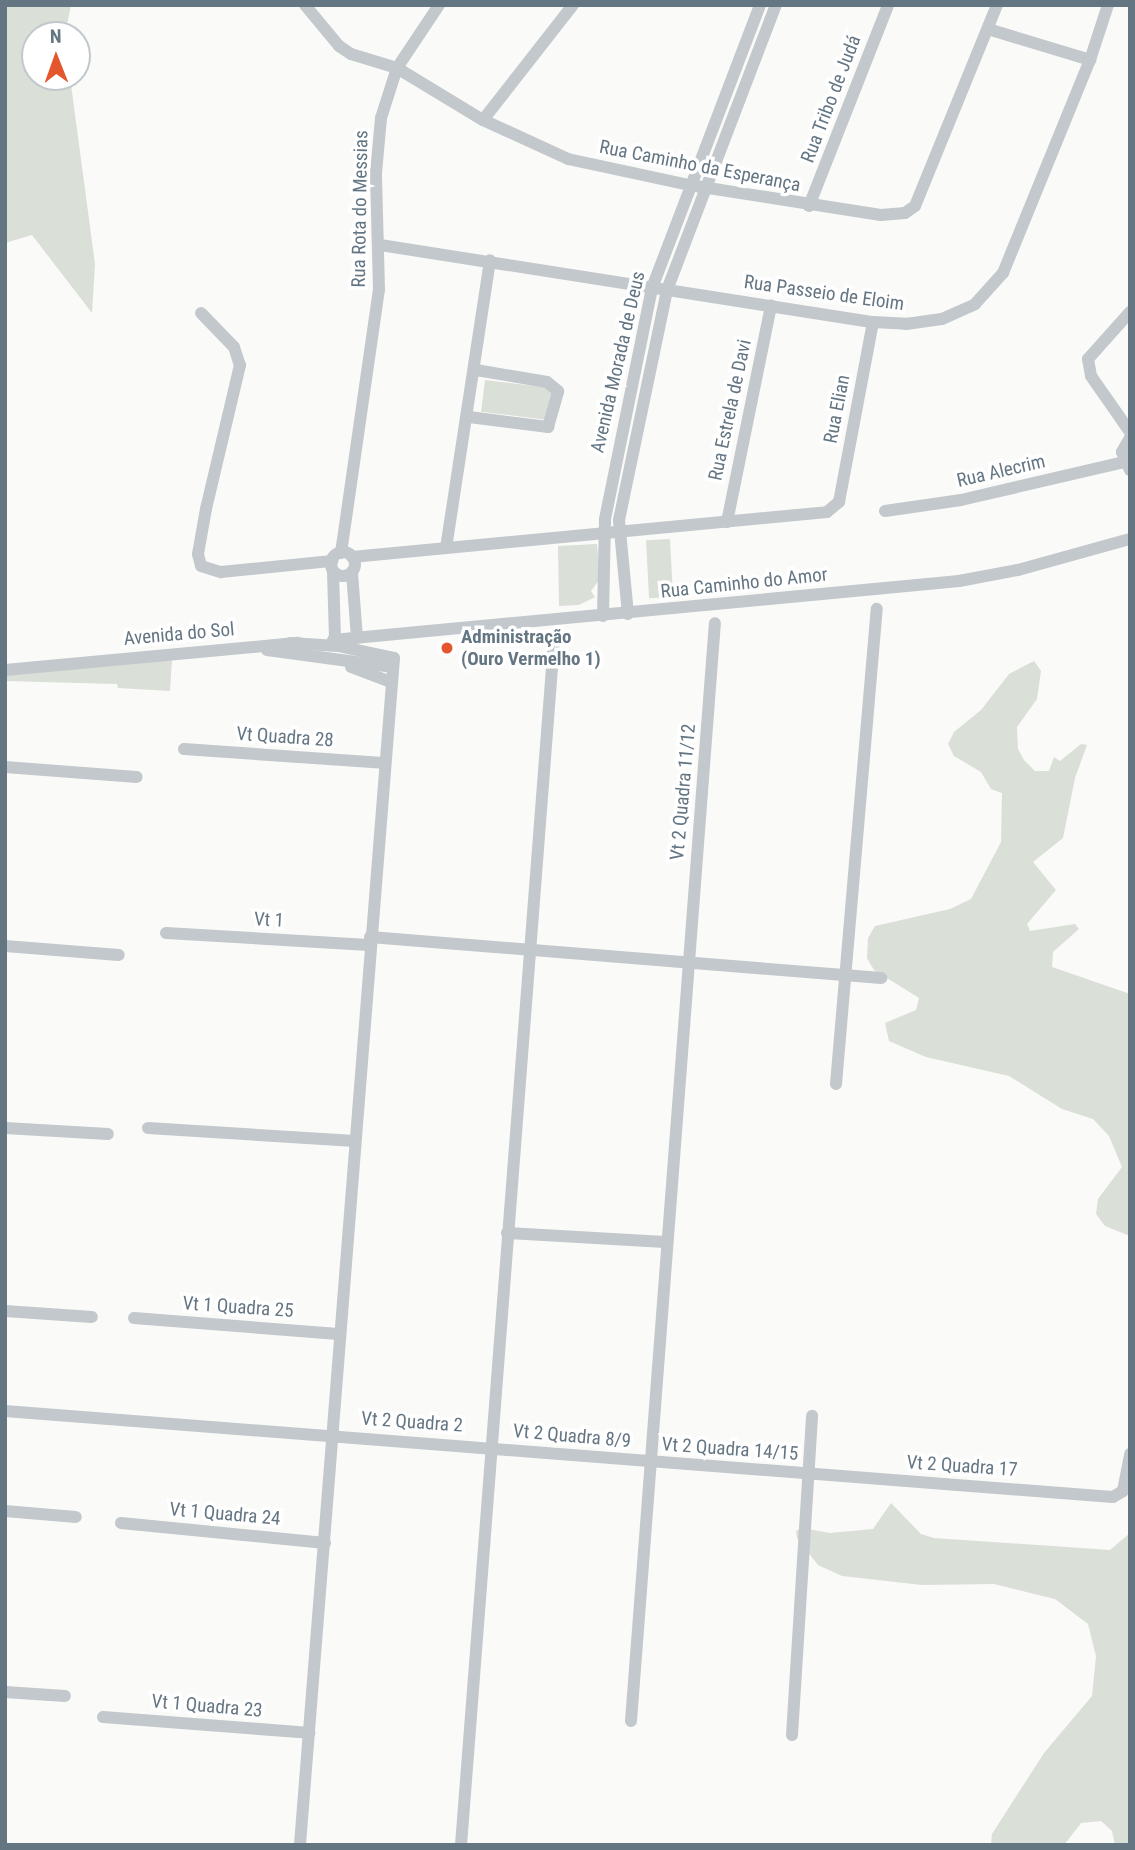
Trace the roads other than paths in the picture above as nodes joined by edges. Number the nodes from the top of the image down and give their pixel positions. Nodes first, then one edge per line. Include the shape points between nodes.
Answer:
1 (305, 5) edge
2 (439, 5) edge
3 (573, 5) edge
4 (761, 5) edge
5 (776, 5) edge
6 (888, 5) edge
7 (997, 5) edge
8 (1108, 5) edge
9 (989, 29) junction
10 (1090, 60) junction
11 (397, 68) junction
12 (483, 120) junction
13 (690, 186) junction
14 (705, 188) junction
15 (809, 206) junction
16 (380, 245) junction
17 (490, 260) junction
18 (652, 288) junction
19 (667, 290) junction
20 (771, 306) junction
21 (1130, 312) edge
22 (201, 313) dead end
23 (873, 322) junction
24 (476, 370) junction
25 (469, 417) junction
26 (1130, 432) edge
27 (1130, 438) edge
28 (1127, 466) edge
29 (885, 511) dead end
30 (727, 522) junction
31 (621, 533) junction
32 (602, 534) junction
33 (1130, 539) edge
34 (446, 548) junction
35 (339, 560) junction
36 (352, 573) junction
37 (626, 586) junction
38 (604, 589) junction
39 (877, 608) dead end
40 (628, 614) junction
41 (603, 616) junction
42 (715, 623) dead end
43 (357, 638) junction
44 (335, 640) junction
45 (290, 643) junction
46 (554, 643) dead end
47 (246, 647) junction
48 (313, 657) junction
49 (394, 662) junction
50 (5, 670) edge
51 (391, 682) junction
52 (184, 749) dead end
53 (383, 763) junction
54 (5, 767) edge
55 (138, 777) dead end
56 (166, 933) dead end
57 (370, 941) junction
58 (5, 946) edge
59 (528, 949) junction
60 (119, 956) dead end
61 (688, 963) junction
62 (848, 973) junction
63 (881, 978) dead end
64 (836, 1084) dead end
65 (5, 1128) edge
66 (148, 1128) dead end
67 (107, 1134) dead end
68 (355, 1141) junction
69 (507, 1233) junction
70 (665, 1242) junction
71 (5, 1311) edge
72 (92, 1317) dead end
73 (134, 1318) dead end
74 (338, 1334) junction
75 (5, 1411) edge
76 (813, 1416) dead end
77 (331, 1436) junction
78 (490, 1447) junction
79 (1130, 1454) edge
80 (649, 1462) junction
81 (808, 1474) junction
82 (5, 1511) edge
83 (76, 1517) dead end
84 (121, 1523) dead end
85 (325, 1543) junction
86 (5, 1692) edge
87 (65, 1696) dead end
88 (103, 1717) dead end
89 (631, 1721) dead end
90 (309, 1733) junction
91 (792, 1735) dead end
92 (300, 1845) edge
93 (461, 1845) edge

1 - 11 street, Rua Caminho da Esperança via 339,46 364,60
2 - 11 street, Rua Rota do Messias
3 - 12 street
4 - 13 street, Avenida Morada de Deus
5 - 14 street, Avenida Morada de Deus
6 - 15 street, Rua Tribo de Judá
7 - 9 street, Rua Caminho da Esperança
8 - 10 street, Rua Passeio de Eloim
9 - 10 street
9 - 15 street, Rua Caminho da Esperança via 915,206 905,213 881,215
10 - 23 street, Rua Passeio de Eloim via 1008,262 991,290 970,307 942,318 906,324
11 - 12 street, Rua Caminho da Esperança
11 - 16 street, Rua Rota do Messias via 377,145
12 - 13 street, Rua Caminho da Esperança via 568,159
13 - 14 street, Rua Caminho da Esperança
13 - 18 street, Avenida Morada de Deus
14 - 15 street, Rua Caminho da Esperança
14 - 19 street, Avenida Morada de Deus
16 - 17 street, Rua Passeio de Eloim
16 - 35 street, Rua Rota do Messias via 379,290
17 - 18 street, Rua Passeio de Eloim
17 - 24 street
18 - 19 street, Rua Passeio de Eloim
18 - 32 street, Avenida Morada de Deus
19 - 20 street, Rua Passeio de Eloim
19 - 31 street, Avenida Morada de Deus via 619,520
20 - 23 street, Rua Passeio de Eloim
20 - 30 street, Rua Estrela de Davi
21 - 26 street via 1089,355 1088,365
22 - 35 street via 234,347 240,365 206,509 198,554 201,566 221,572
23 - 30 street, Rua Elian via 839,502 827,512 812,515
24 - 25 street
24 - 25 street via 547,382 556,388 556,403 551,424 543,428
25 - 34 street
27 - 28 street via 1122,452
28 - 29 street, Rua Alecrim
30 - 31 street
31 - 32 street
31 - 37 street, Avenida Morada de Deus
32 - 34 street
32 - 38 street, Avenida Morada de Deus
33 - 40 street, Rua Caminho do Amor via 992,576
34 - 35 street
35 - 36 street
35 - 36 street via 342,576
35 - 44 street
36 - 43 street
37 - 38 street
37 - 40 street, Avenida Morada de Deus
38 - 41 street, Avenida Morada de Deus
39 - 62 street
40 - 41 street, Rua Caminho do Amor
41 - 43 street, Rua Caminho do Amor
42 - 61 street, Vt 2 Quadra 11/12
43 - 44 street, Avenida do Sol
44 - 45 street, Avenida do Sol
45 - 47 street, Avenida do Sol
45 - 49 street via 338,646
46 - 59 street
47 - 48 street
47 - 50 street, Avenida do Sol
48 - 49 street
48 - 51 street
49 - 51 street
51 - 53 street
52 - 53 street, Vt Quadra 28
53 - 57 street
54 - 55 street
56 - 57 street, Vt 1
57 - 59 street, Vt 1
57 - 68 street
58 - 60 street
59 - 61 street, Vt 1
59 - 69 street
61 - 62 street, Vt 1
61 - 70 street, Vt 2 Quadra 11/12
62 - 63 street, Vt 1
62 - 64 street
65 - 67 street
66 - 68 street
68 - 74 street
69 - 70 street
69 - 78 street
70 - 80 street, Vt 2 Quadra 11/12
71 - 72 street
73 - 74 street, Vt 1 Quadra 25
74 - 77 street
75 - 77 street, Vt 2 Quadra 2
76 - 81 street
77 - 78 street, Vt 2 Quadra 2
77 - 85 street
78 - 80 street, Vt 2 Quadra 8/9
78 - 93 street
79 - 81 street, Vt 2 Quadra 17 via 1123,1491 1113,1497
80 - 81 street, Vt 2 Quadra 14/15
80 - 89 street, Vt 2 Quadra 11/12
81 - 91 street
82 - 83 street
84 - 85 street, Vt 1 Quadra 24
85 - 90 street
86 - 87 street
88 - 90 street, Vt 1 Quadra 23
90 - 92 street

